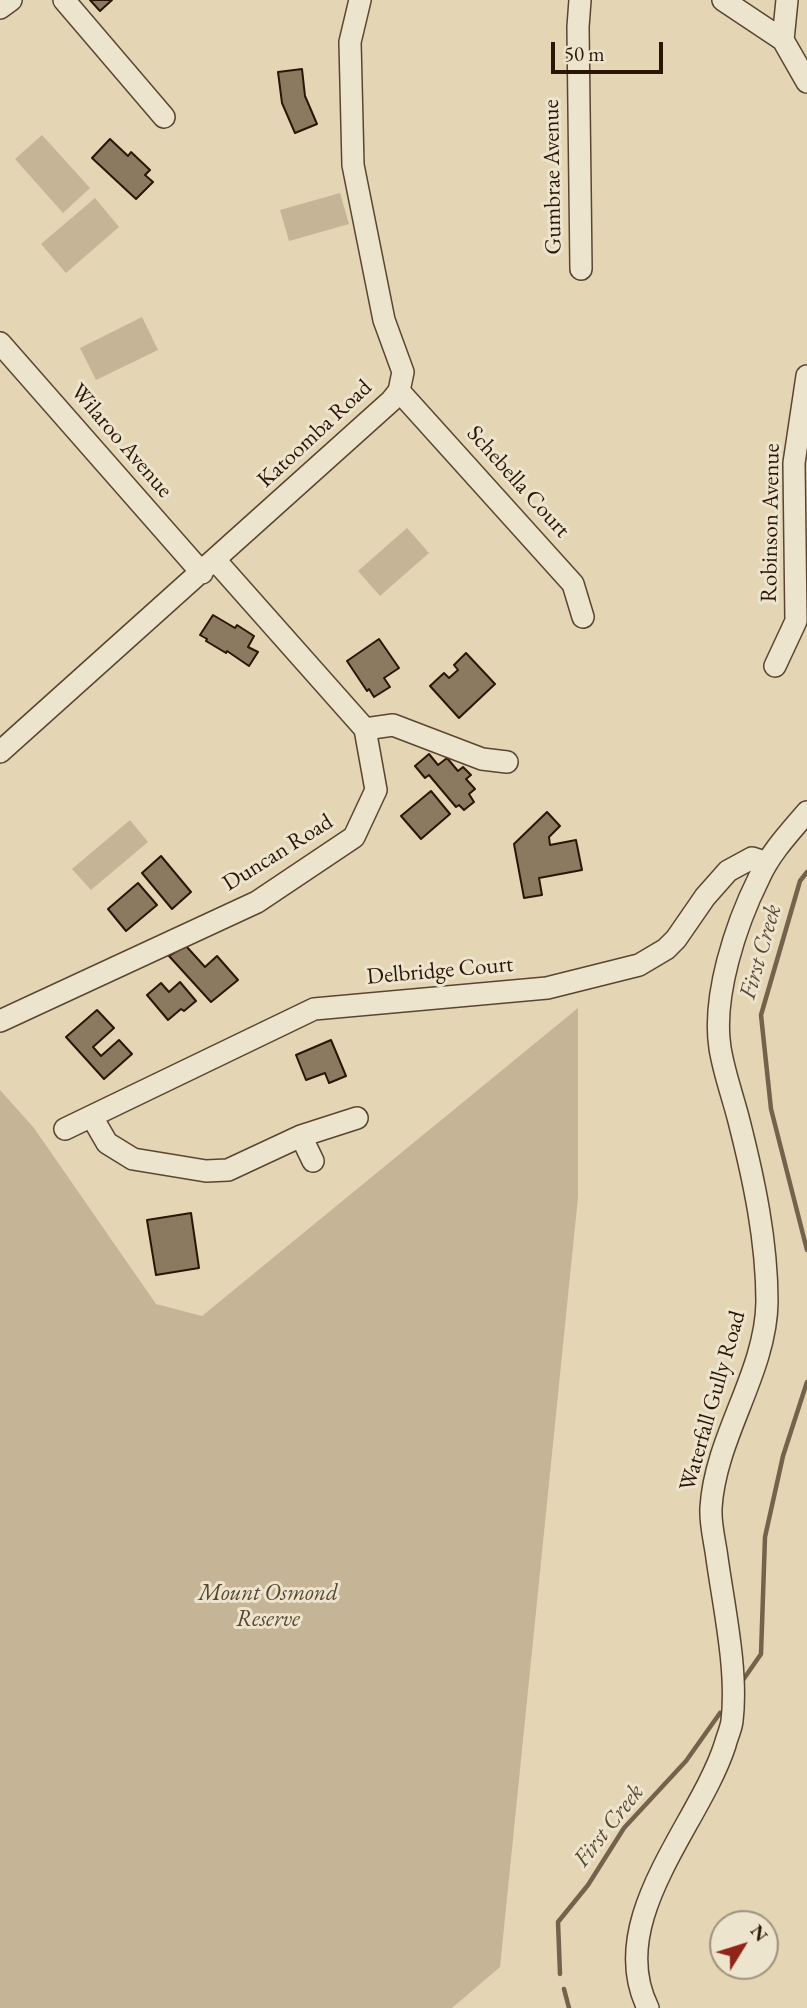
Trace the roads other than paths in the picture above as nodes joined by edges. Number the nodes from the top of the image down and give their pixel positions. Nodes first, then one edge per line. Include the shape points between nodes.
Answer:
1 (11, 0) edge
2 (64, 0) edge
3 (360, 0) edge
4 (580, 0) edge
5 (723, 0) edge
6 (787, 0) edge
7 (0, 8) edge
8 (783, 40) junction
9 (807, 82) edge
10 (164, 117) dead end
11 (581, 269) dead end
12 (0, 343) edge
13 (807, 376) edge
14 (399, 391) junction
15 (209, 567) junction
16 (583, 617) dead end
17 (775, 666) dead end
18 (365, 729) junction
19 (4, 742) edge
20 (507, 762) dead end
21 (807, 812) edge
22 (767, 863) junction
23 (0, 1021) edge
24 (92, 1117) junction
25 (357, 1118) dead end
26 (65, 1129) dead end
27 (301, 1136) junction
28 (313, 1161) dead end
29 (648, 2008) edge

1 - 7 street
2 - 10 street
3 - 14 street, Katoomba Road via 350,42 353,165 384,320 403,372
4 - 11 street, Gumbrae Avenue
5 - 8 street
6 - 8 street
8 - 9 street
12 - 15 street, Wilaroo Avenue
13 - 17 street, Robinson Avenue via 794,463 796,621
14 - 15 street, Katoomba Road
14 - 16 street, Schebella Court via 573,584
15 - 18 street
15 - 19 street, Katoomba Road
18 - 20 street via 393,725 482,759
18 - 23 street, Duncan Road via 376,790 354,837 257,902
21 - 22 street, Waterfall Gully Road
22 - 24 street, Delbridge Court via 752,858 728,870 677,939 653,958 627,969 547,988 314,1009
22 - 29 street, Waterfall Gully Road via 732,948 718,1021 720,1047 754,1181 767,1293 762,1343 714,1481 710,1511 732,1663 732,1722 716,1772 645,1910 637,1946
24 - 26 street, Delbridge Court
24 - 27 street via 107,1143 133,1159 206,1171 228,1170
25 - 27 street
27 - 28 street

